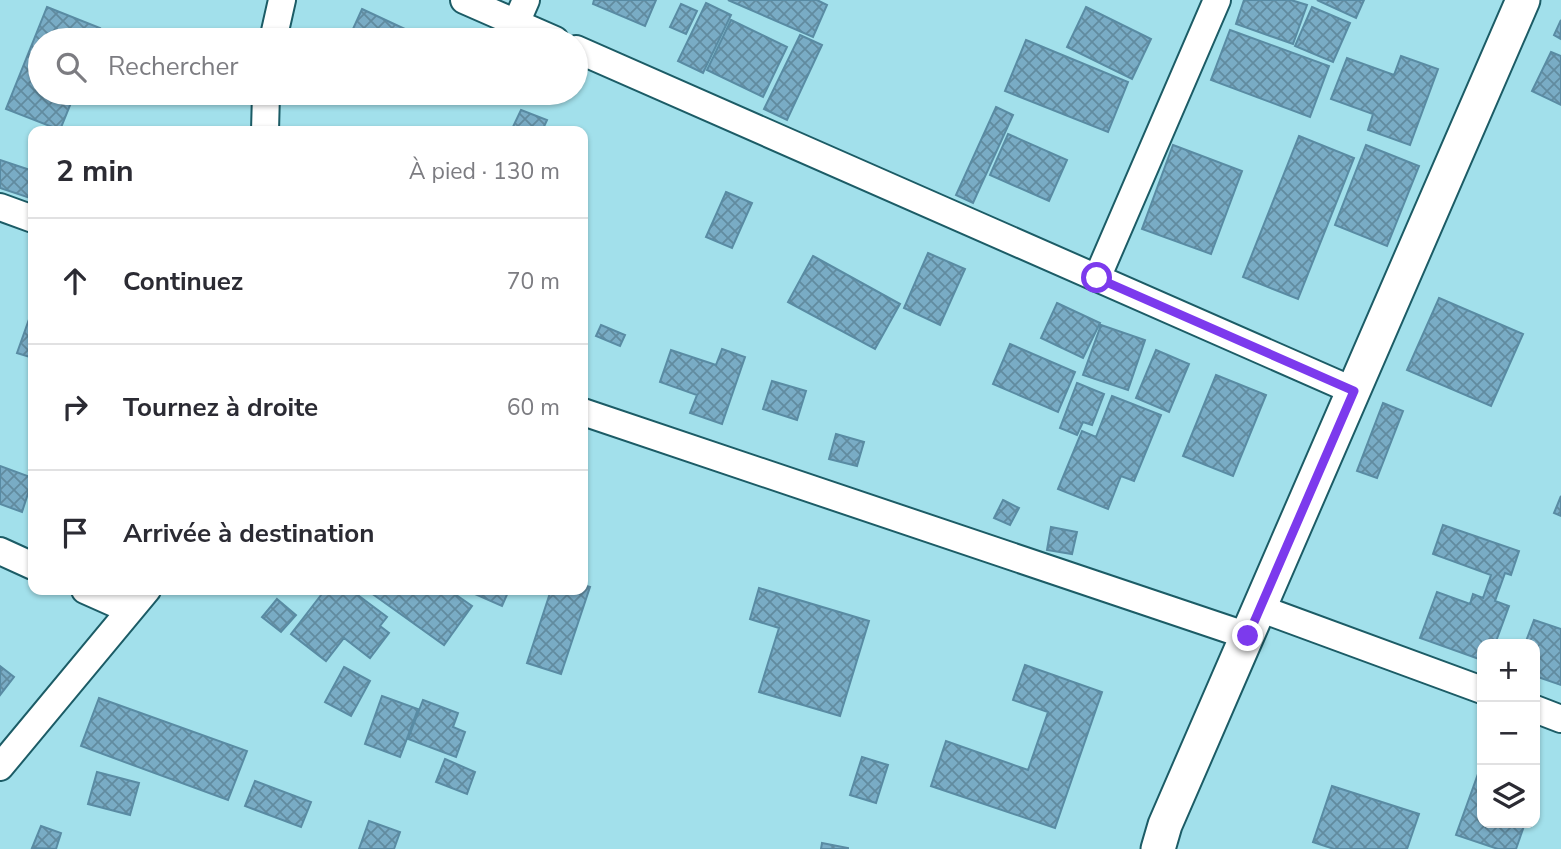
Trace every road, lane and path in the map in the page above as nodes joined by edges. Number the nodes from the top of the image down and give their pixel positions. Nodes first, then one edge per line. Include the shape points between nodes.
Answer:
1 (282, 0) edge
2 (464, 0) edge
3 (1217, 0) edge
4 (1523, 0) edge
5 (521, 11) edge
6 (276, 28) edge
7 (541, 28) edge
8 (588, 54) edge
9 (266, 105) edge
10 (265, 126) edge
11 (0, 207) edge
12 (28, 217) edge
13 (1097, 278) junction
14 (1354, 391) junction
15 (588, 414) edge
16 (0, 551) edge
17 (28, 564) edge
18 (96, 595) edge
19 (143, 595) edge
20 (130, 610) junction
21 (1253, 622) junction
22 (1477, 689) edge
23 (1540, 711) edge
24 (1561, 719) edge
25 (0, 767) edge
26 (1158, 849) edge

1 - 6 street
2 - 5 street
3 - 13 street
4 - 14 street
5 - 7 street
8 - 13 street
9 - 10 street
11 - 12 street
13 - 14 street
14 - 21 street
15 - 21 street
16 - 17 street
18 - 20 street
19 - 20 street
20 - 25 street
21 - 22 street
21 - 26 street
23 - 24 street

